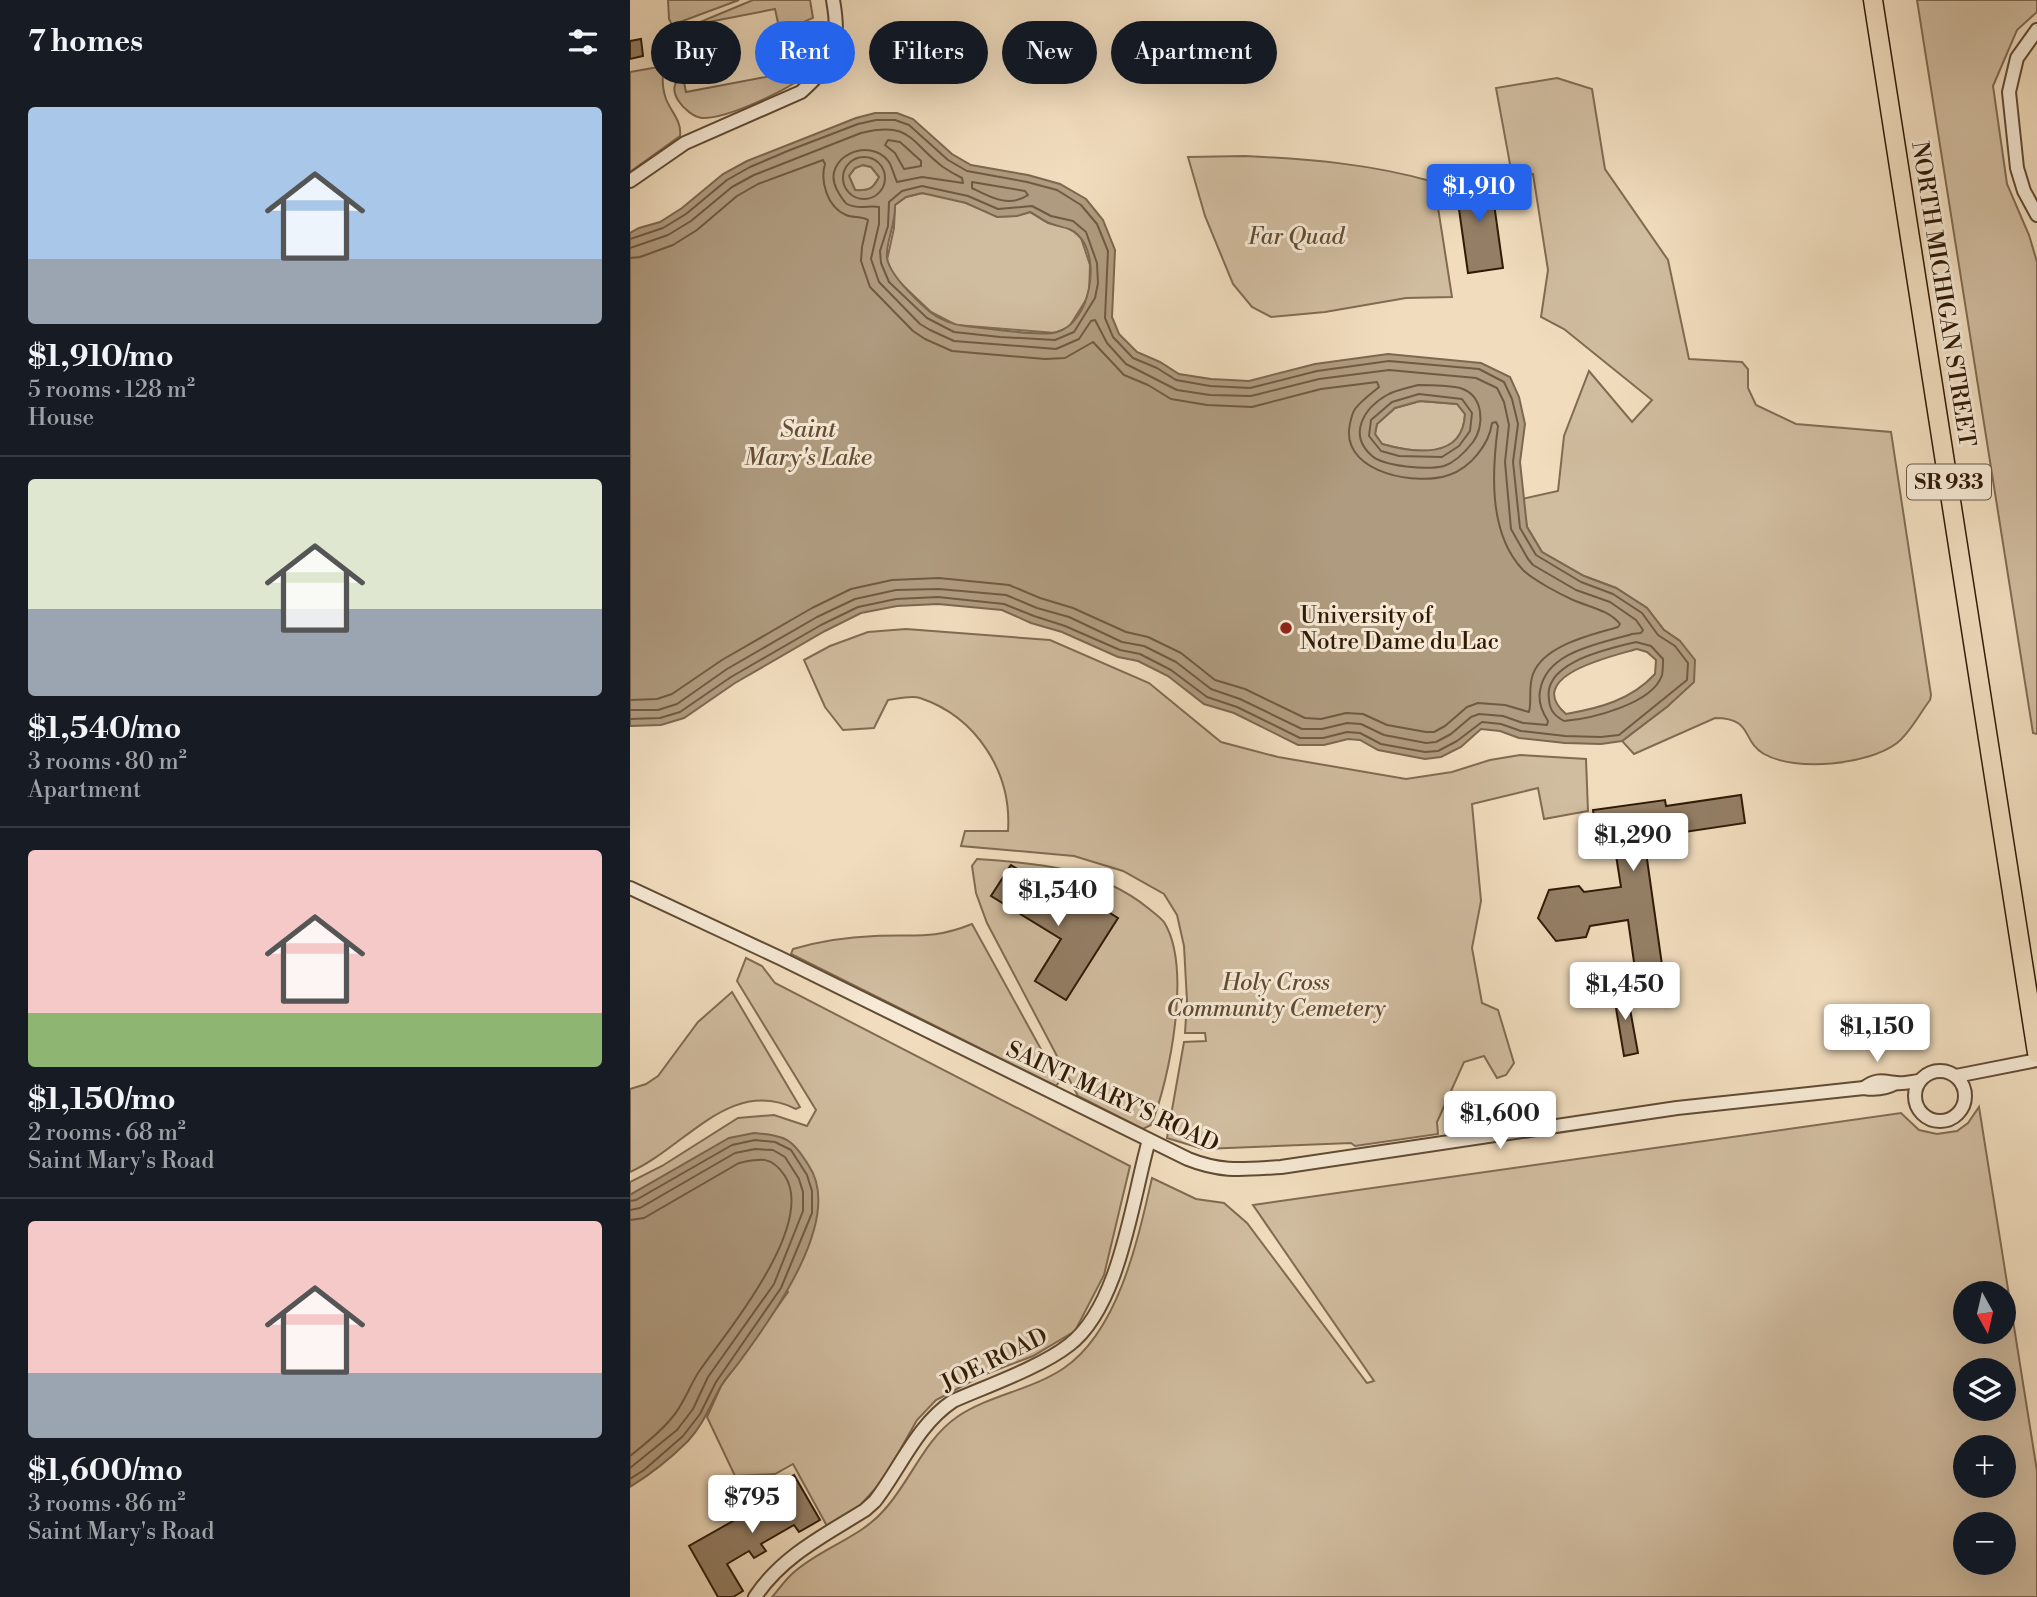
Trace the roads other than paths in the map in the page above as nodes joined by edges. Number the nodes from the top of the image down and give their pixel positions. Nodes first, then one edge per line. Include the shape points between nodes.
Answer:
1 (832, 0) edge
2 (1873, 0) edge
3 (2037, 30) edge
4 (630, 181) edge
5 (2037, 215) edge
6 (630, 888) edge
7 (2037, 1053) edge
8 (2037, 1060) edge
9 (1956, 1076) junction
10 (1919, 1081) junction
11 (1149, 1140) junction
12 (754, 1597) edge

1 - 4 street via 836,40 826,69 812,83 685,143
2 - 7 main road, NORTH MICHIGAN STREET / SR 933
3 - 5 street via 2017,58 2009,92 2017,168
6 - 11 street, SAINT MARY'S ROAD
8 - 9 street, SAINT MARY'S ROAD
9 - 10 street, SAINT MARY'S ROAD via 1940,1070
9 - 10 street via 1965,1090 1963,1107 1943,1121 1920,1113 1914,1098
10 - 11 street, SAINT MARY'S ROAD via 1874,1081 1864,1088 1677,1108 1281,1167 1209,1167
11 - 12 street, JOE ROAD via 1124,1245 1112,1279 1081,1335 1054,1356 943,1408 924,1427 875,1501 792,1555

